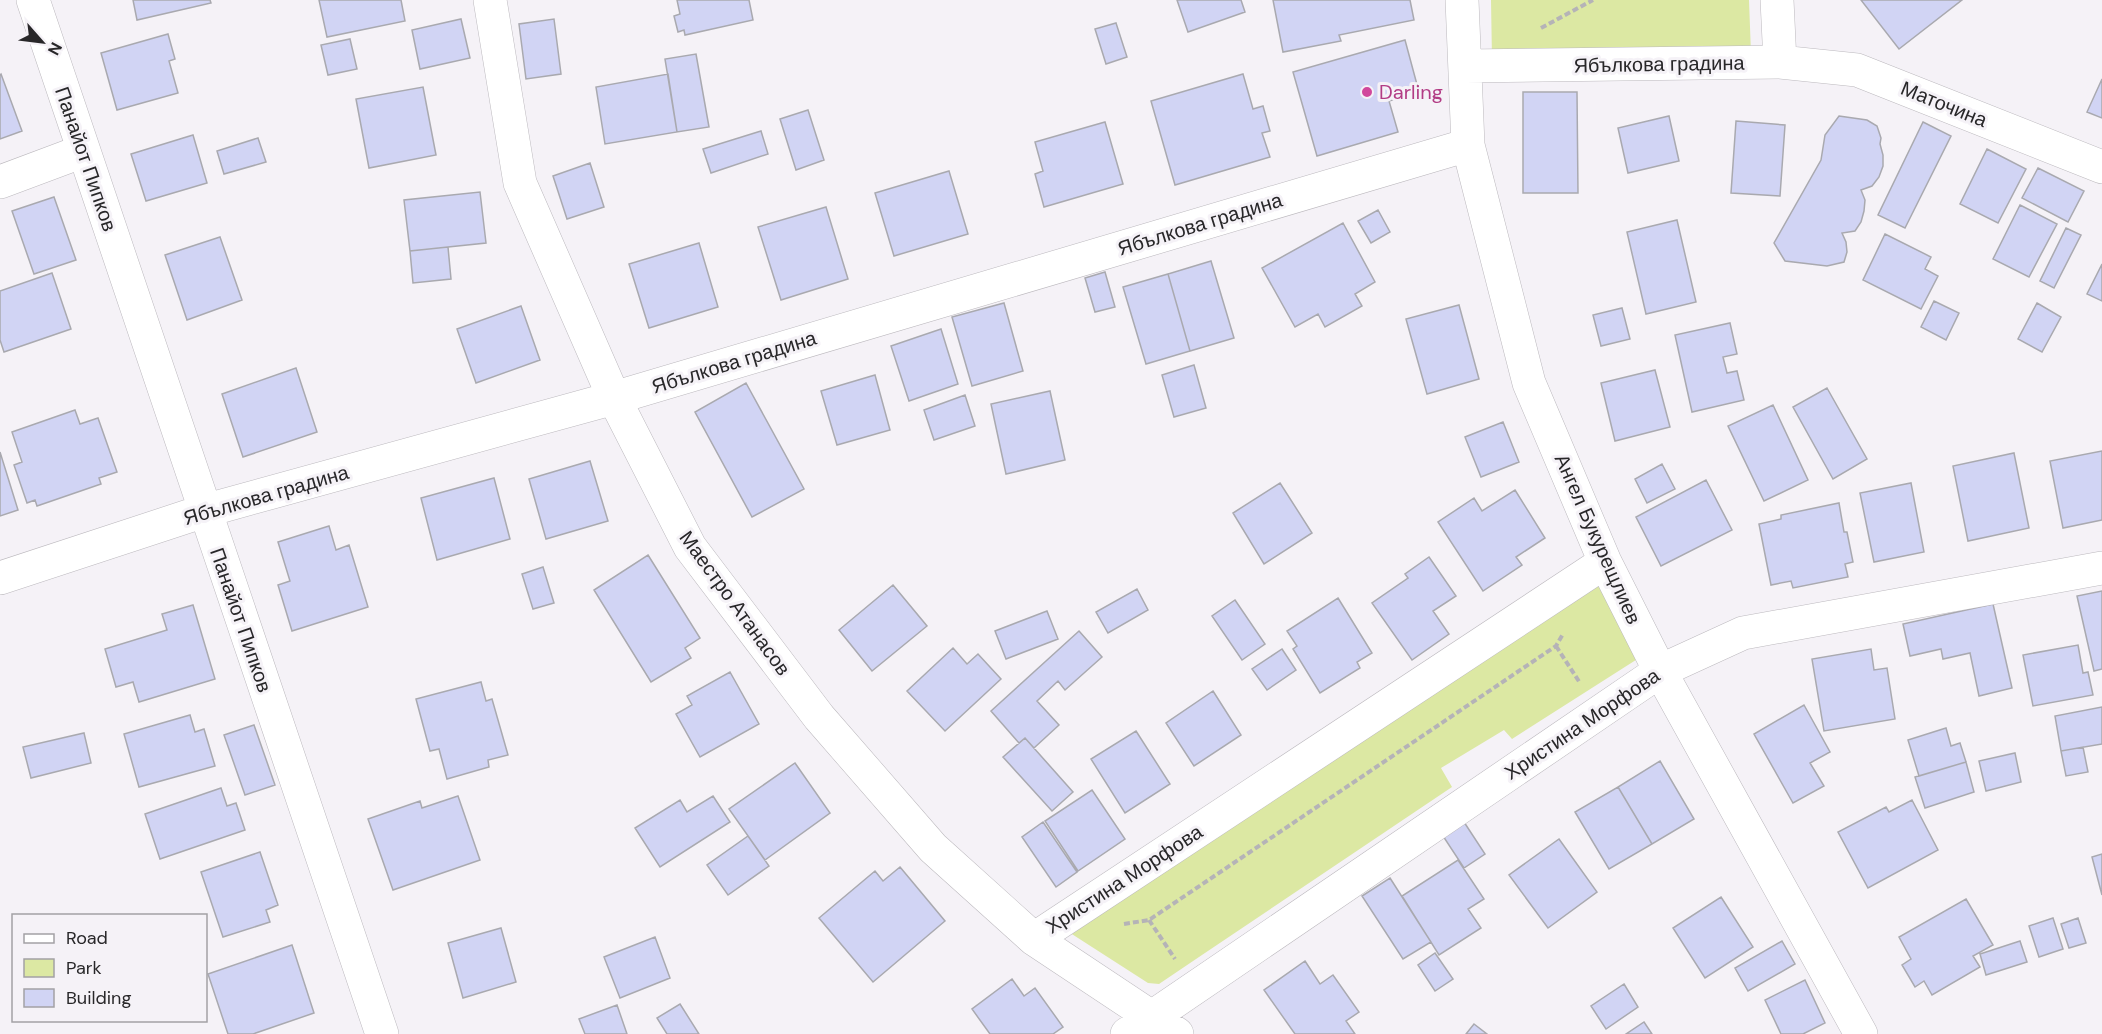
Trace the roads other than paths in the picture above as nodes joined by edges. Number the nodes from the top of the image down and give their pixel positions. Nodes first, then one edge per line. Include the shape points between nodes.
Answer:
1 (33, 0) edge
2 (490, 0) edge
3 (1462, 0) edge
4 (1777, 0) edge
5 (1780, 62) junction
6 (1466, 66) junction
7 (1468, 145) junction
8 (83, 151) junction
9 (2102, 167) edge
10 (0, 182) edge
11 (614, 398) junction
12 (204, 511) junction
13 (1605, 562) junction
14 (2102, 568) edge
15 (0, 578) edge
16 (1660, 670) junction
17 (1034, 939) junction
18 (1152, 1028) edge
19 (382, 1034) edge
20 (1861, 1034) edge

1 - 8 street, Панайот Пипков
2 - 11 street, Маестро Атанасов via 520,183
3 - 6 street, Ангел Букурещлиев
4 - 5 street
5 - 6 street, Ябълкова градина
5 - 9 street, Маточина via 1857,70
6 - 7 street, Ангел Букурещлиев
7 - 11 street, Ябълкова градина
7 - 13 street, Ангел Букурещлиев via 1529,383
8 - 10 street
8 - 12 street, Панайот Пипков
11 - 12 street, Ябълкова градина
11 - 17 street, Маестро Атанасов via 690,547 819,717 933,849
12 - 15 street, Ябълкова градина
12 - 19 street, Панайот Пипков
13 - 16 street, Ангел Букурещлиев
13 - 17 street, Христина Морфова
14 - 16 street, Христина Морфова via 1743,633
16 - 18 street, Христина Морфова via 1194,988
16 - 20 street, Ангел Букурещлиев
17 - 18 street, Маестро Атанасов

